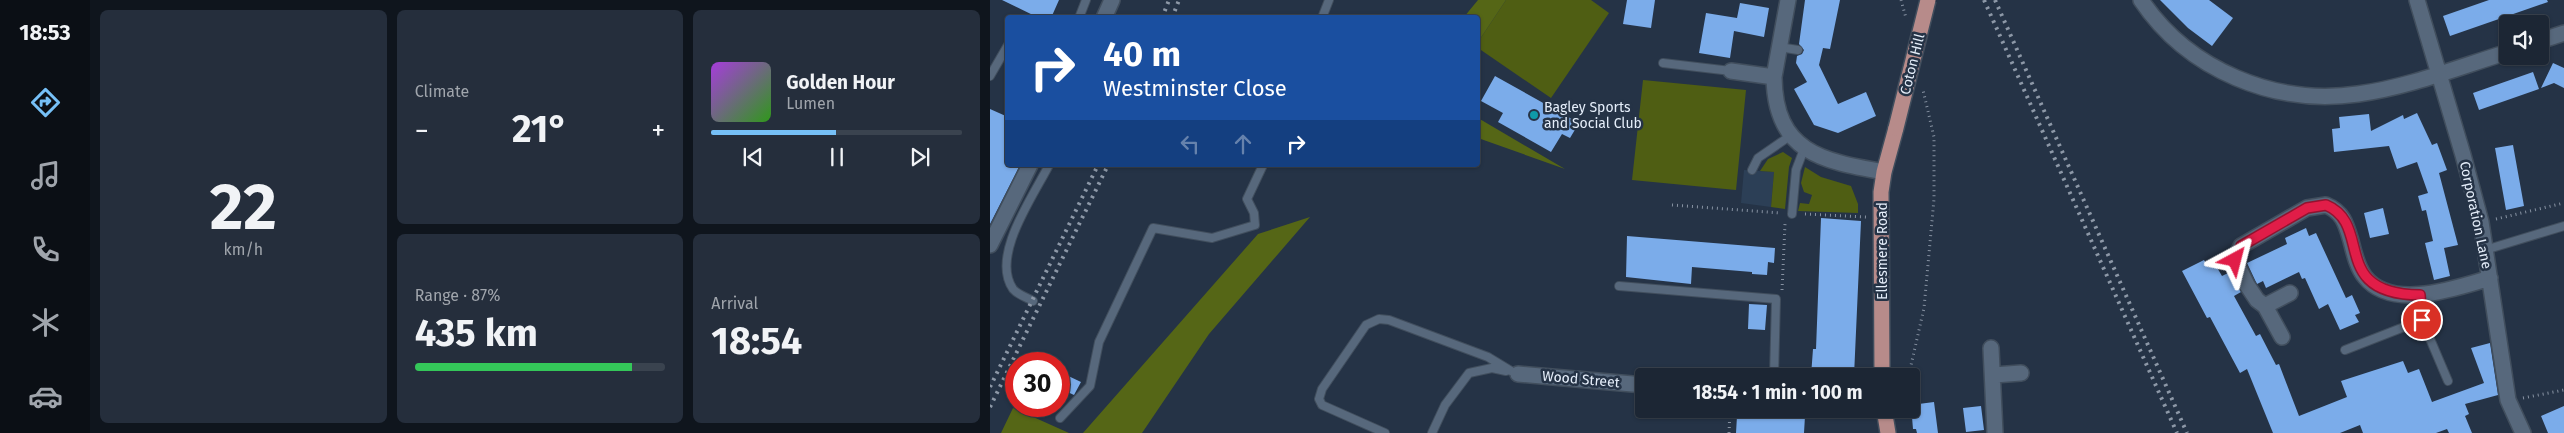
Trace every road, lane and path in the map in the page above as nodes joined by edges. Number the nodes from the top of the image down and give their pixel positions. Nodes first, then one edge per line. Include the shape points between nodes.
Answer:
1 (1086, 0) edge
2 (1112, 0) edge
3 (1329, 0) edge
4 (1788, 0) edge
5 (1901, 0) edge
6 (1928, 0) edge
7 (2140, 0) edge
8 (2417, 0) edge
9 (1080, 15) edge
10 (1105, 15) edge
11 (1323, 15) edge
12 (1908, 27) dead end
13 (2564, 33) edge
14 (2549, 38) edge
15 (1779, 47) junction
16 (1005, 50) edge
17 (1798, 50) dead end
18 (2499, 55) edge
19 (1663, 63) dead end
20 (1731, 71) joint
21 (2439, 73) junction
22 (990, 76) edge
23 (1774, 77) junction
24 (1921, 82) dead end
25 (1896, 128) joint
26 (1790, 136) junction
27 (1804, 149) junction
28 (1029, 167) edge
29 (1048, 167) edge
30 (1262, 167) edge
31 (1752, 170) dead end
32 (1884, 172) junction
33 (2564, 202) edge
34 (1672, 205) dead end
35 (1789, 214) junction
36 (1881, 218) junction
37 (2481, 222) junction
38 (2564, 226) edge
39 (990, 242) edge
40 (2485, 250) junction
41 (2490, 278) junction
42 (1619, 286) dead end
43 (2290, 293) dead end
44 (2420, 295) junction
45 (1776, 299) junction
46 (1033, 301) dead end
47 (2265, 306) junction
48 (2422, 320) junction
49 (2282, 337) dead end
50 (1991, 348) dead end
51 (2345, 350) dead end
52 (1774, 368) edge
53 (1882, 368) edge
54 (1910, 368) edge
55 (1514, 373) junction
56 (2021, 373) dead end
57 (1994, 376) junction
58 (2448, 381) dead end
59 (1635, 384) edge
60 (2564, 390) edge
61 (2508, 400) junction
62 (1060, 418) dead end
63 (1730, 418) edge
64 (1886, 418) edge
65 (1384, 433) edge
66 (1432, 433) edge
67 (1729, 433) edge
68 (1888, 433) edge
69 (1995, 433) edge
70 (2523, 433) edge

1 - 9 lane
2 - 10 street
3 - 11 lane
4 - 15 street
5 - 12 path
6 - 25 main road, Coton Hill, bridge
7 - 21 street via 2166,33 2182,46 2227,74 2256,86 2326,96 2357,94
8 - 21 street, Corporation Lane
13 - 14 street
15 - 17 lane
15 - 23 street
16 - 22 lane
18 - 21 street
19 - 20 lane
20 - 23 street
21 - 37 street, Corporation Lane
23 - 26 street via 1777,106
24 - 54 path via 1934,137 1934,199 1924,308
25 - 32 main road, Ellesmere Road
26 - 27 street
26 - 31 lane via 1758,158
27 - 32 street via 1839,164
27 - 35 lane via 1796,170
28 - 39 street
29 - 46 lane via 1019,218 1004,256 1012,287
30 - 62 lane via 1248,199 1255,225 1212,238 1153,228 1099,342 1090,386
32 - 36 main road, Ellesmere Road
33 - 37 path
34 - 35 path
35 - 36 path
35 - 45 path via 1782,292
36 - 53 main road, Ellesmere Road
37 - 40 street, Corporation Lane
38 - 40 lane
40 - 41 street, Corporation Lane
41 - 44 street
41 - 61 street, Corporation Lane
42 - 45 lane
43 - 47 street
44 - 47 street via 2394,293 2366,278 2341,214 2326,205 2317,205 2241,246 2236,253 2235,260 2247,285
44 - 48 lane
45 - 52 lane
47 - 49 street
48 - 51 lane
48 - 58 lane
50 - 57 street
55 - 59 street, Wood Street
55 - 65 lane via 1488,357 1389,320 1378,319 1366,325 1322,389 1319,399 1322,406
55 - 66 lane via 1492,368 1469,373 1445,405
56 - 57 street
57 - 69 street
60 - 61 path via 2540,397
61 - 70 street, Corporation Lane
63 - 67 path
64 - 68 main road

